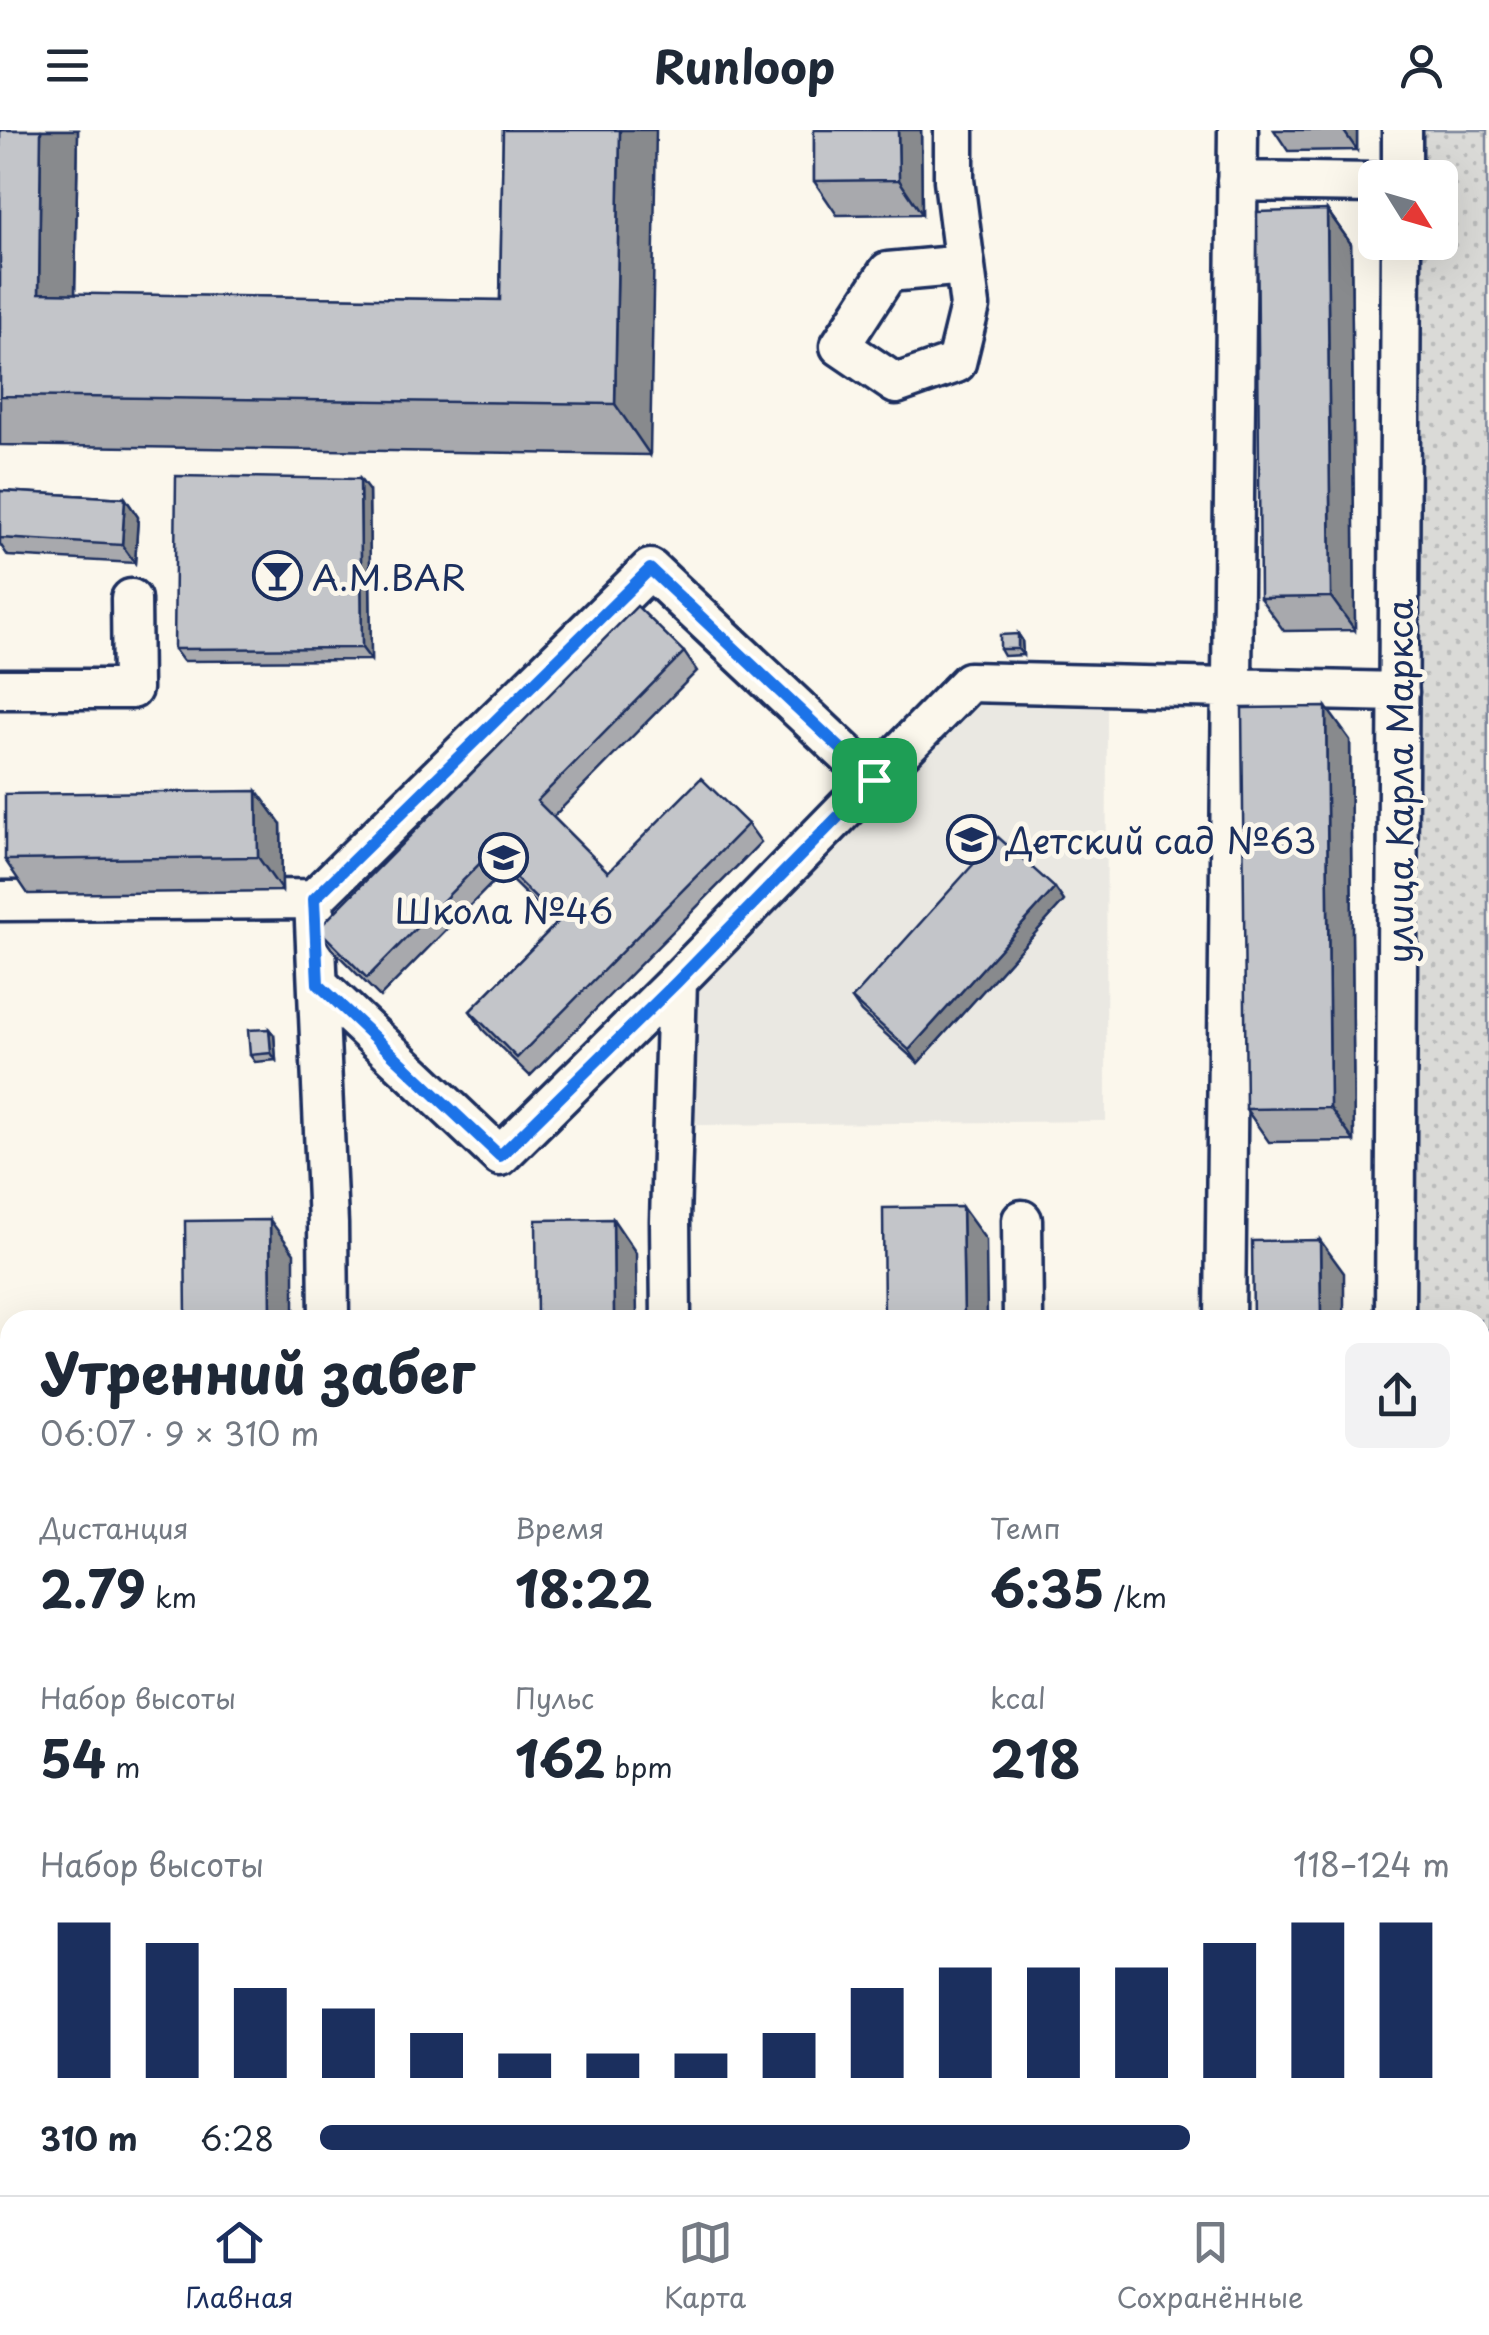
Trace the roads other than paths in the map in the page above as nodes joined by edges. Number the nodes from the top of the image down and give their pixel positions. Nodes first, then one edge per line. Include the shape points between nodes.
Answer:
1 (954, 130) edge
2 (1238, 130) edge
3 (1402, 130) edge
4 (1402, 160) edge
5 (1237, 181) junction
6 (1358, 183) edge
7 (1401, 260) edge
8 (964, 265) dead end
9 (131, 599) dead end
10 (1232, 688) junction
11 (0, 690) edge
12 (1399, 692) junction
13 (874, 780) junction
14 (314, 899) junction
15 (0, 901) edge
16 (677, 982) junction
17 (318, 984) junction
18 (1022, 1220) dead end
19 (329, 1310) edge
20 (671, 1310) edge
21 (1023, 1310) edge
22 (1225, 1310) edge
23 (1395, 1310) edge

1 - 8 street
2 - 5 street
3 - 4 street
5 - 6 street
5 - 10 street
7 - 12 street, улица Карла Маркса
9 - 11 street via 132,689
10 - 12 street
10 - 13 street via 969,682
10 - 22 street
12 - 23 street, улица Карла Маркса
13 - 14 street via 650,569
13 - 16 street
14 - 15 street
14 - 17 street
16 - 17 street via 500,1156
16 - 20 street
17 - 19 street
18 - 21 street

